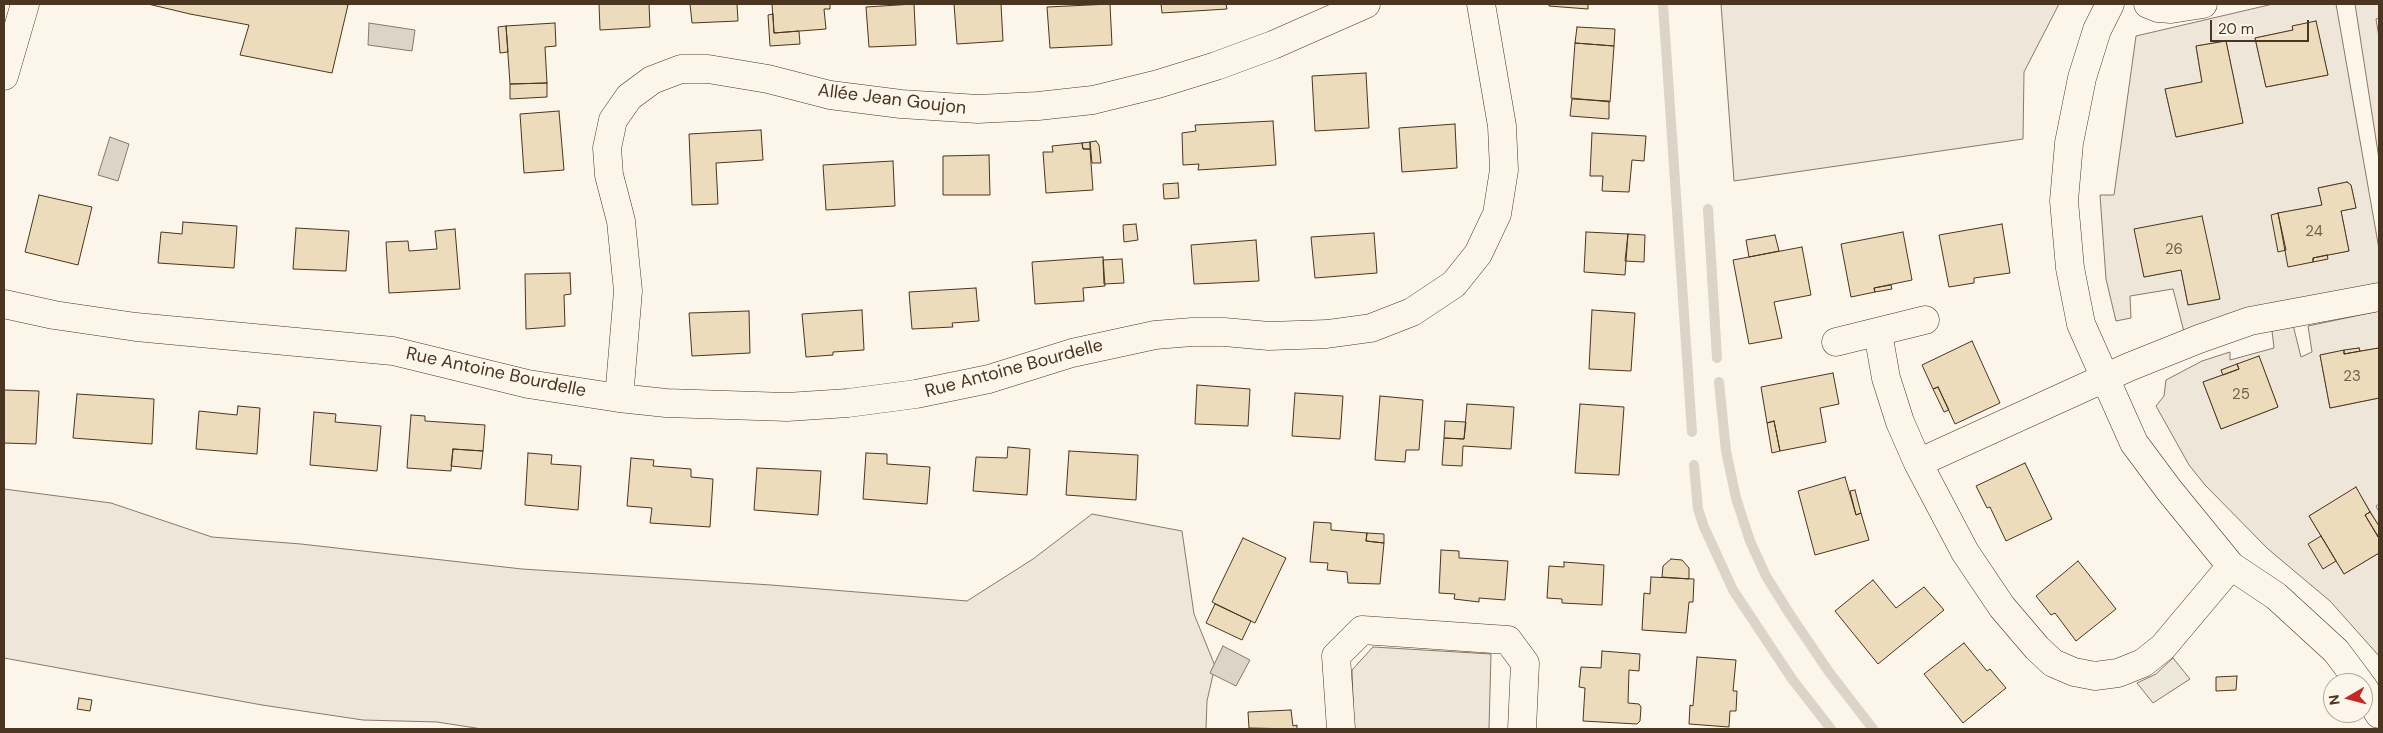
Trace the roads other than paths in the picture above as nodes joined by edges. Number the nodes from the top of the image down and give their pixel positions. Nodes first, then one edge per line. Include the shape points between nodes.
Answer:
1 (25, 4) edge
2 (1366, 4) edge
3 (1481, 4) edge
4 (2110, 4) edge
5 (2148, 4) edge
6 (2203, 4) edge
7 (4, 76) edge
8 (2379, 297) edge
9 (4, 304) edge
10 (1926, 320) dead end
11 (1878, 332) junction
12 (1836, 342) dead end
13 (2104, 378) junction
14 (619, 398) junction
15 (1918, 463) junction
16 (2231, 566) junction
17 (2354, 673) edge
18 (1341, 729) edge
19 (1522, 729) edge

1 - 7 street
2 - 14 street, Allée Jean Goujon via 1216,66 1093,100 1038,106 978,109 901,104 830,96 768,79 708,69 681,69 652,80 629,97 613,120 607,148 609,175 622,230 628,291
3 - 14 street, Rue Antoine Bourdelle via 1502,126 1504,170 1497,214 1478,254 1454,284 1412,312 1371,328 1327,334 1269,336 1192,332 1155,335 1072,353 990,379 848,403 787,407
4 - 13 street via 2097,30 2082,78 2069,143 2064,201 2070,268 2082,324
5 - 6 street via 2172,9
8 - 13 street via 2250,320
9 - 14 street, Rue Antoine Bourdelle via 136,328 394,351 528,384
10 - 11 street
11 - 12 street
11 - 15 street via 1886,378
13 - 15 street
13 - 16 street via 2134,443
15 - 16 street via 1965,552 2002,607 2053,663 2074,672 2103,675 2144,663 2163,647
16 - 17 street via 2276,596 2336,651
18 - 19 street via 1336,656 1362,630 1508,640 1525,663

